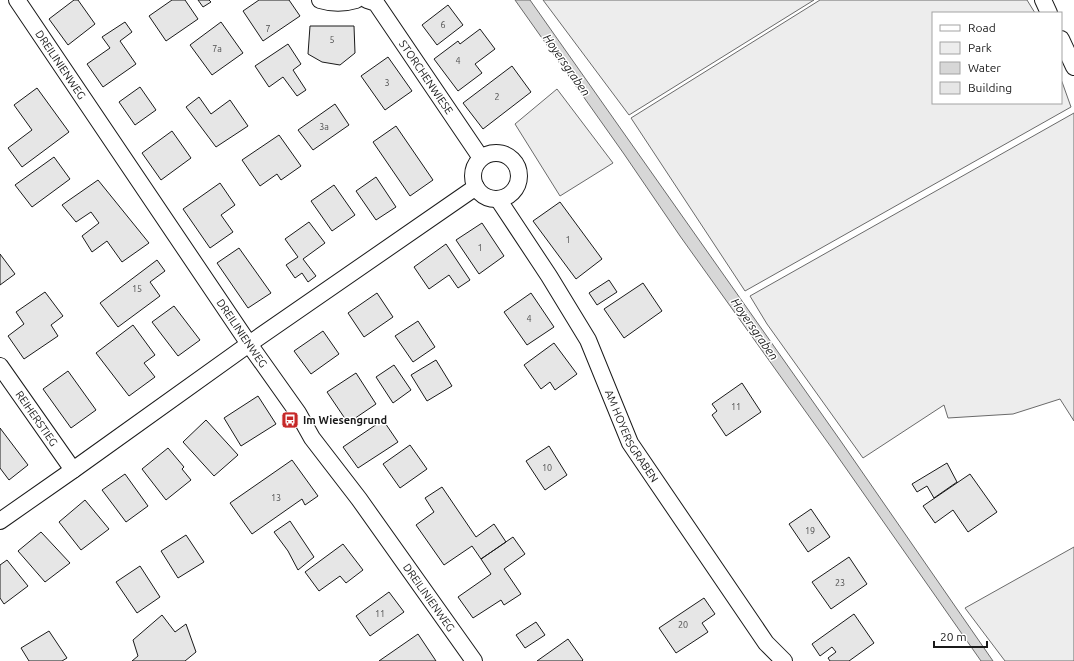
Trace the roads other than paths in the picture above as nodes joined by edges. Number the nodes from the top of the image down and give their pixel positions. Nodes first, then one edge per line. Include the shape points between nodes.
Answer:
1 (17, 0) edge
2 (320, 0) edge
3 (356, 0) edge
4 (367, 0) edge
5 (1043, 0) edge
6 (1049, 12) edge
7 (1062, 41) edge
8 (1074, 67) edge
9 (482, 158) junction
10 (476, 187) junction
11 (498, 199) junction
12 (249, 344) junction
13 (0, 366) edge
14 (73, 470) junction
15 (0, 521) edge
16 (474, 661) edge
17 (784, 661) edge

1 - 12 street, DREILINIENWEG
2 - 3 street via 339,4
4 - 9 street, STORCHENWIESE via 376,3
5 - 6 street
7 - 8 street
9 - 10 street via 475,166 473,174
9 - 11 street via 491,153 503,154 511,158 518,168 519,179 515,190
10 - 11 street via 483,196
10 - 12 street
11 - 17 street, AM HOYERSGRABEN via 588,340 630,443 766,643
12 - 14 street
12 - 16 street, DREILINIENWEG via 298,413 312,438 371,514
13 - 14 street, REIHERSTIEG
14 - 15 street

